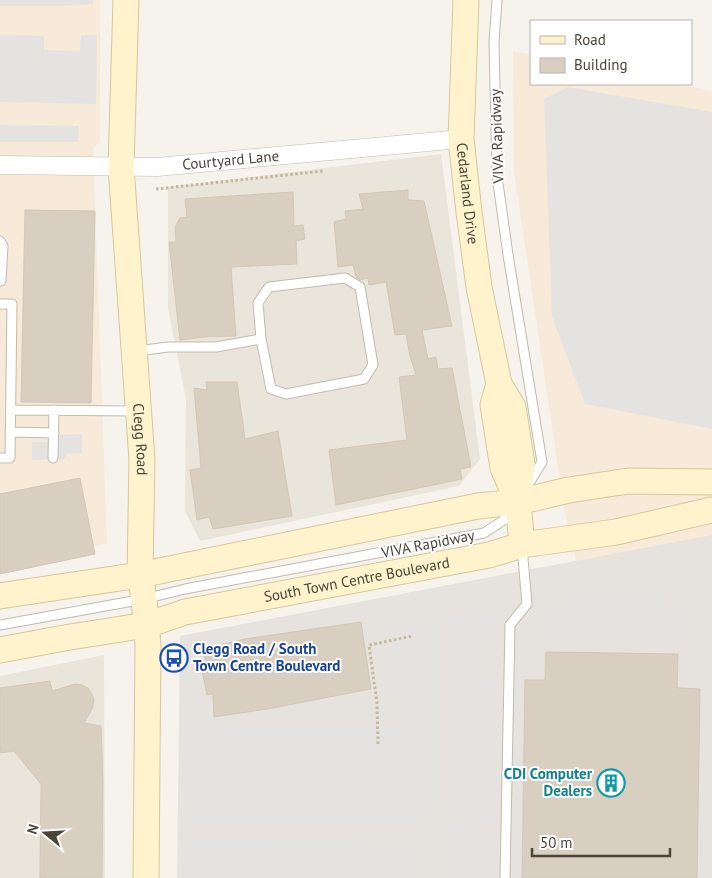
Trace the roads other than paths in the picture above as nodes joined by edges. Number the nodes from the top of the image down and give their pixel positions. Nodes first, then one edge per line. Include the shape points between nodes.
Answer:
1 (126, 0) edge
2 (466, 0) edge
3 (497, 0) edge
4 (461, 139) junction
5 (0, 165) edge
6 (121, 167) junction
7 (0, 241) edge
8 (1, 281) edge
9 (0, 304) edge
10 (261, 339) junction
11 (134, 351) junction
12 (11, 410) junction
13 (54, 410) junction
14 (139, 411) junction
15 (10, 432) junction
16 (54, 433) junction
17 (0, 458) edge
18 (53, 458) dead end
19 (657, 482) junction
20 (712, 482) edge
21 (518, 502) junction
22 (712, 510) edge
23 (667, 520) junction
24 (522, 545) junction
25 (140, 575) junction
26 (0, 596) edge
27 (144, 599) junction
28 (0, 625) edge
29 (147, 626) junction
30 (0, 650) edge
31 (146, 878) edge
32 (505, 878) edge

1 - 6 main road, Clegg Road
2 - 4 main road, Cedarland Drive
3 - 21 lane, VIVA Rapidway via 494,42 497,176 542,462
4 - 6 street, Courtyard Lane via 157,167
4 - 21 main road, Cedarland Drive via 479,287 500,384 513,407 522,464
5 - 6 street, Courtyard Lane
6 - 11 main road, Clegg Road
7 - 8 lane via 3,246
9 - 12 lane via 12,304
10 - 10 lane via 270,389 286,394 364,379 373,365 360,287 345,278 269,287 258,303
10 - 11 lane via 216,347
11 - 14 main road, Clegg Road
12 - 13 lane
12 - 15 lane
13 - 14 lane
13 - 16 lane
14 - 25 main road, Clegg Road via 142,460
15 - 16 lane
15 - 17 lane via 10,458
16 - 18 lane
19 - 20 main road
19 - 21 main road via 628,481
19 - 23 main road via 666,501
21 - 24 main road, Cedarland Drive
21 - 25 main road via 478,506
21 - 27 lane, VIVA Rapidway via 507,518 484,532
22 - 23 main road, South Town Centre Boulevard
23 - 24 main road, South Town Centre Boulevard via 577,539
24 - 29 main road, South Town Centre Boulevard via 489,555 185,612
24 - 32 lane via 528,604 510,625
25 - 26 main road
25 - 27 main road, Clegg Road
27 - 28 lane, VIVA Rapidway
27 - 29 main road, Clegg Road
29 - 30 main road, South Town Centre Boulevard
29 - 31 main road, Clegg Road

